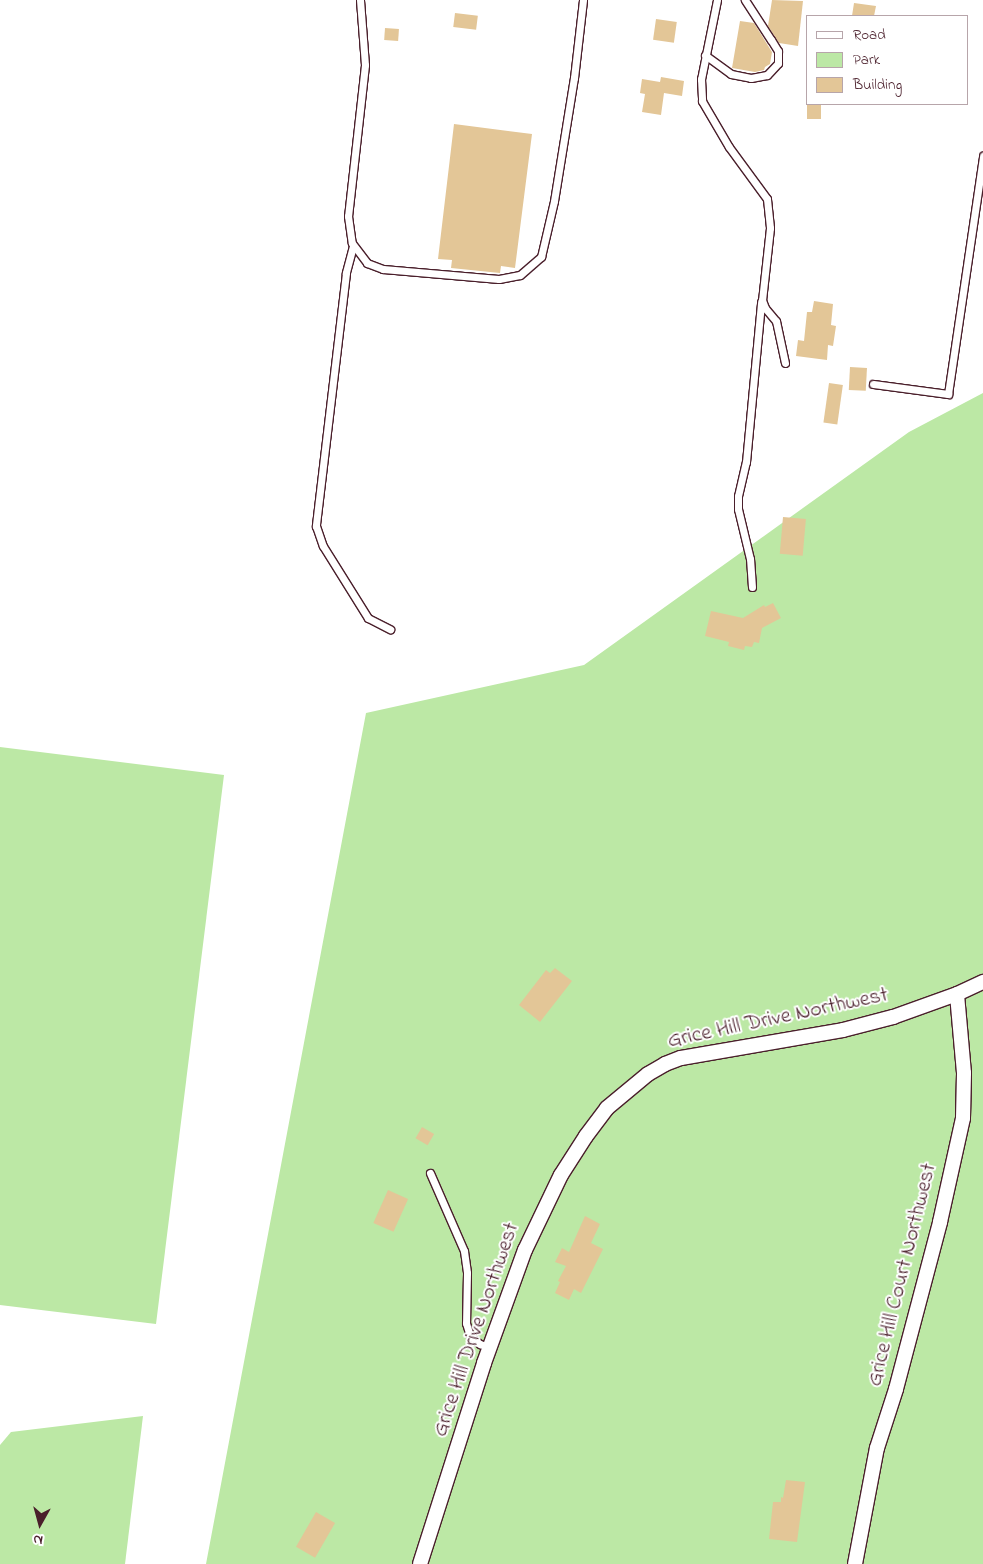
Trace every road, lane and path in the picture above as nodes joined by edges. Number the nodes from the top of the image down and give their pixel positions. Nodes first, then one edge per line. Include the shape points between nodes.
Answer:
1 (360, 0) edge
2 (583, 0) edge
3 (716, 0) edge
4 (745, 0) edge
5 (705, 55) junction
6 (983, 156) edge
7 (354, 246) junction
8 (762, 300) junction
9 (785, 363) dead end
10 (873, 384) dead end
11 (752, 587) dead end
12 (390, 629) dead end
13 (983, 982) edge
14 (957, 994) junction
15 (430, 1173) dead end
16 (489, 1347) junction
17 (420, 1564) edge
18 (855, 1564) edge

1 - 7 lane via 365,65 348,216 348,229
2 - 7 lane via 557,182 540,257 520,275 499,279 383,269 367,263
3 - 5 lane
4 - 5 lane via 778,52 778,63 767,75 751,78 731,74
5 - 8 lane via 702,101 729,147 767,199 770,228
6 - 10 lane via 948,394
7 - 12 lane via 346,273 316,526 323,546 368,618
8 - 9 lane via 776,321
8 - 11 lane via 746,462 738,502 750,559
13 - 14 street, Grice Hill Drive Northwest
14 - 16 street, Grice Hill Drive Northwest via 894,1017 843,1030 681,1058 634,1084 608,1108 561,1175 524,1250
14 - 18 street, Grice Hill Court Northwest via 964,1073 962,1118 940,1222 877,1448
15 - 16 lane via 464,1251 468,1273 466,1323 470,1336
16 - 17 street, Grice Hill Drive Northwest

